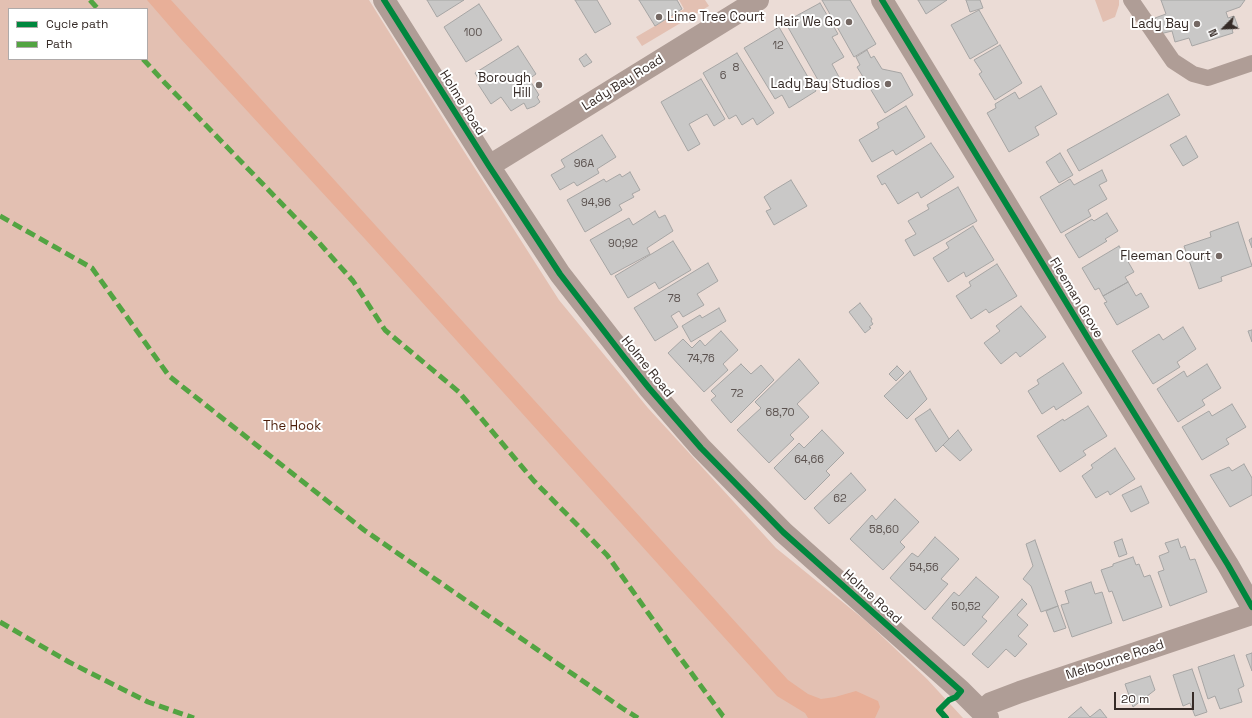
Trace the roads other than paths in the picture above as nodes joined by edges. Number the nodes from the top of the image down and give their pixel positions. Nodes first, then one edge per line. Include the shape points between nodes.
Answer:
1 (384, 0) edge
2 (758, 0) edge
3 (882, 0) edge
4 (1131, 0) edge
5 (1252, 63) edge
6 (489, 166) junction
7 (1252, 607) edge
8 (1252, 614) edge
9 (985, 715) edge

1 - 6 street, Holme Road
2 - 6 street, Lady Bay Road
3 - 7 street, Fleeman Grove
4 - 5 lane via 1173,61 1193,74 1208,78
6 - 9 street, Holme Road via 560,274 649,388 701,448 783,532
8 - 9 street, Melbourne Road via 1020,692 991,703

